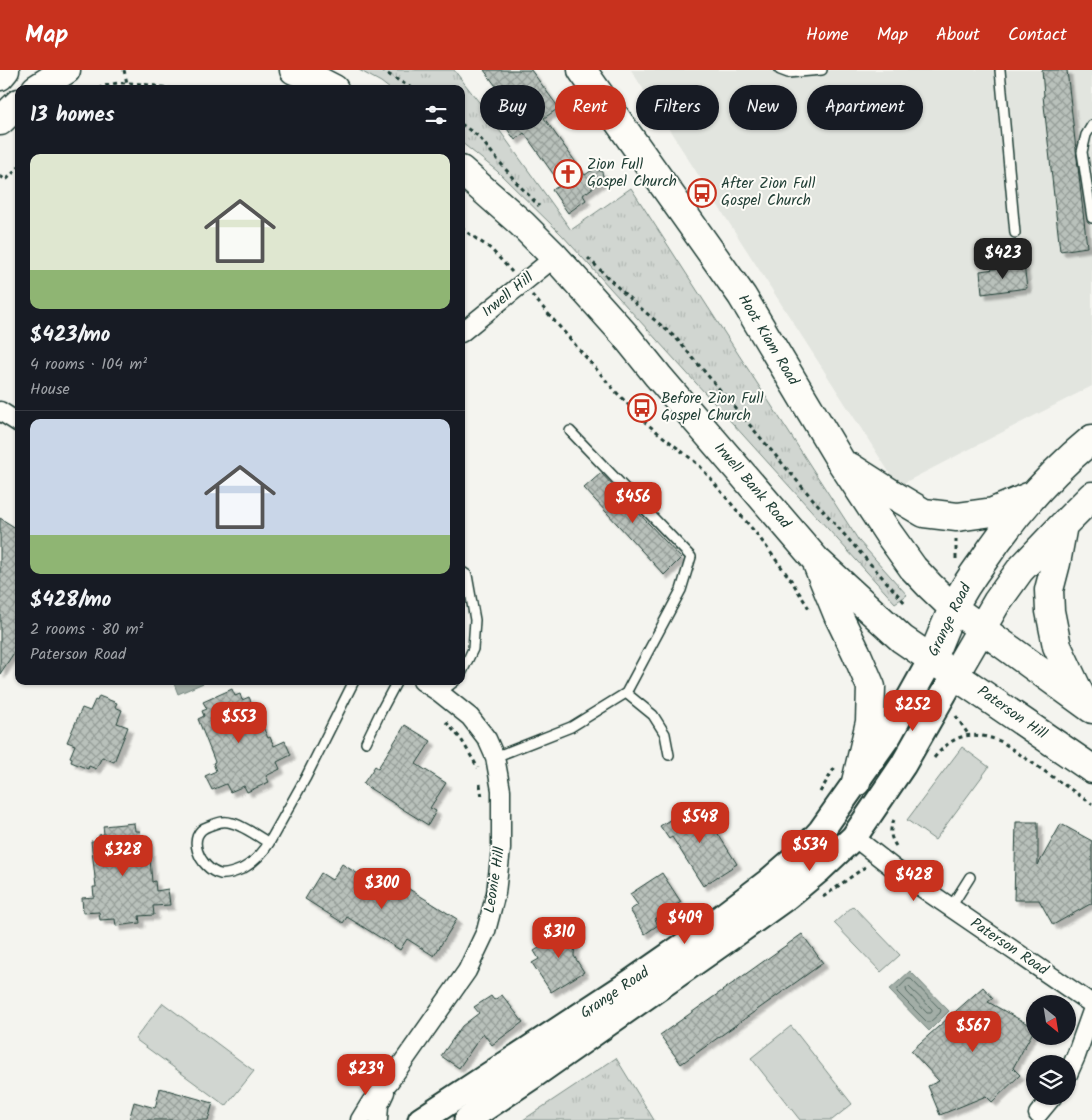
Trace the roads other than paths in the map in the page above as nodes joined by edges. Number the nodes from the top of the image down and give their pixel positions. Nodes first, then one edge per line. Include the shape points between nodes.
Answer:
1 (5, 70) edge
2 (50, 70) edge
3 (66, 70) edge
4 (294, 70) edge
5 (582, 70) edge
6 (780, 70) edge
7 (822, 70) edge
8 (1000, 70) edge
9 (0, 76) edge
10 (37, 85) edge
11 (41, 85) edge
12 (326, 85) edge
13 (15, 107) edge
14 (0, 121) edge
15 (1092, 125) edge
16 (465, 174) edge
17 (1092, 218) edge
18 (1016, 233) dead end
19 (555, 257) junction
20 (465, 330) edge
21 (0, 411) edge
22 (15, 420) edge
23 (570, 431) dead end
24 (1092, 439) edge
25 (840, 460) junction
26 (1034, 495) junction
27 (1092, 496) edge
28 (1063, 525) junction
29 (816, 560) junction
30 (465, 573) edge
31 (953, 608) junction
32 (982, 629) junction
33 (932, 658) junction
34 (465, 666) edge
35 (955, 674) junction
36 (352, 685) edge
37 (395, 685) edge
38 (428, 685) edge
39 (450, 685) edge
40 (440, 693) junction
41 (626, 693) junction
42 (1088, 706) edge
43 (366, 742) dead end
44 (669, 755) dead end
45 (495, 757) junction
46 (1092, 769) edge
47 (856, 782) junction
48 (854, 837) junction
49 (269, 843) junction
50 (970, 877) dead end
51 (951, 907) junction
52 (1092, 1004) edge
53 (1092, 1011) edge
54 (1076, 1056) edge
55 (390, 1082) junction
56 (1046, 1105) edge
57 (1038, 1114) dead end
58 (360, 1120) edge
59 (378, 1120) edge
60 (421, 1120) edge
61 (467, 1120) edge

1 - 9 main road
2 - 10 main road
3 - 11 main road
4 - 12 main road
5 - 25 main road, Hoot Kiam Road via 742,296
6 - 7 lane via 788,73
8 - 18 lane
13 - 14 main road
15 - 17 lane via 1082,152
16 - 19 main road, Irwell Bank Road
19 - 20 street, Irwell Hill
19 - 29 main road, Irwell Bank Road
21 - 22 street
23 - 41 lane via 691,557 681,590
24 - 26 main road, Grange Road
25 - 26 main road via 924,513 957,517 993,512
25 - 31 main road, Hoot Kiam Road via 913,568
26 - 31 main road, Grange Road via 1002,533
27 - 28 main road, Grange Road
28 - 32 main road, Grange Road via 1020,570
28 - 42 main road via 1049,590 1050,611 1057,646
29 - 33 main road, Irwell Bank Road via 902,639
29 - 47 main road via 871,687 870,722
30 - 34 lane via 475,620 473,649
31 - 32 main road
31 - 33 main road, Grange Road
32 - 35 main road, Grange Road
32 - 42 main road
33 - 35 main road, Paterson Hill
33 - 47 main road, Grange Road via 889,736
35 - 46 main road, Paterson Hill
35 - 48 main road, Grange Road via 902,765
36 - 49 lane
37 - 43 lane
38 - 40 street, Leonie Hill
39 - 40 lane
40 - 45 street, Leonie Hill via 470,717 487,739
41 - 44 lane via 653,715 664,734
41 - 45 lane via 570,727
45 - 55 street, Leonie Hill via 501,790 501,849 496,893 486,931 467,971
47 - 60 main road, Grange Road via 822,831 768,882 630,984
48 - 51 street, Paterson Road
48 - 61 main road, Grange Road via 785,898
49 - 49 lane via 250,864 235,872 221,874 210,870 195,846 198,834 206,827 223,821 234,823
50 - 51 lane
51 - 52 street, Paterson Road
53 - 54 street
55 - 58 street, Leonie Hill via 371,1102
55 - 59 street, Leonie Hill via 380,1105
56 - 57 street

